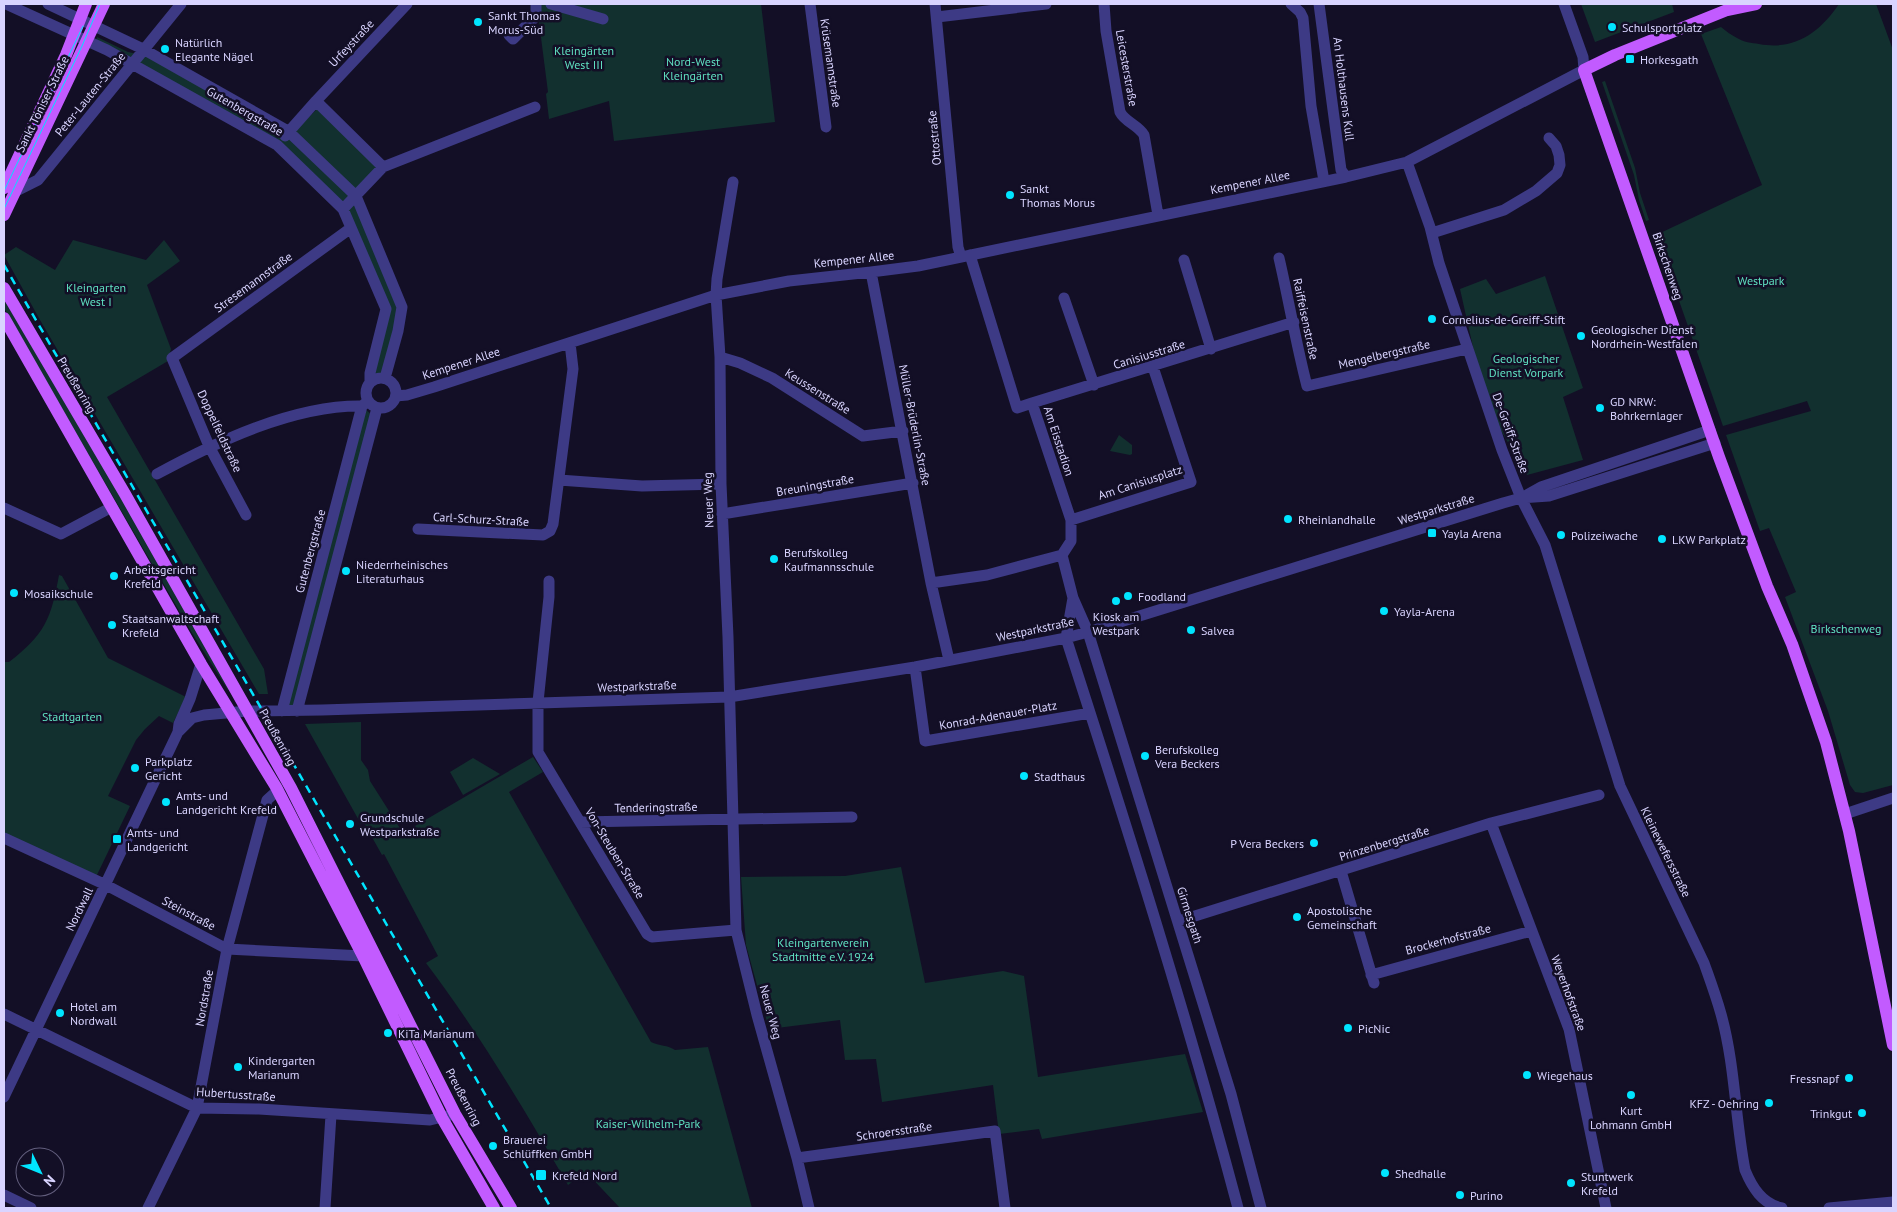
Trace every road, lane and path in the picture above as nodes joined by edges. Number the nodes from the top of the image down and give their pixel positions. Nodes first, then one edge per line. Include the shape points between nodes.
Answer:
1 (6, 4) edge
2 (48, 4) edge
3 (86, 4) edge
4 (104, 4) edge
5 (180, 4) edge
6 (407, 4) edge
7 (536, 4) edge
8 (550, 4) edge
9 (810, 4) edge
10 (935, 4) edge
11 (1046, 4) edge
12 (1104, 4) edge
13 (1291, 4) edge
14 (1319, 4) edge
15 (1564, 4) edge
16 (1756, 4) edge
17 (936, 17) junction
18 (79, 18) junction
19 (603, 19) dead end
20 (93, 26) junction
21 (74, 34) junction
22 (509, 35) dead end
23 (88, 40) junction
24 (143, 49) junction
25 (132, 63) junction
26 (1584, 70) junction
27 (316, 101) junction
28 (535, 107) dead end
29 (826, 127) dead end
30 (288, 131) junction
31 (1549, 138) dead end
32 (277, 145) junction
33 (1407, 162) junction
34 (383, 166) junction
35 (1346, 177) junction
36 (1324, 181) junction
37 (733, 182) dead end
38 (9, 190) edge
39 (356, 196) junction
40 (343, 209) junction
41 (4, 214) edge
42 (1158, 215) junction
43 (351, 228) junction
44 (1432, 233) junction
45 (965, 256) junction
46 (1279, 258) dead end
47 (1184, 260) dead end
48 (871, 272) junction
49 (4, 288) edge
50 (716, 295) junction
51 (1064, 298) dead end
52 (4, 318) edge
53 (1294, 322) junction
54 (570, 343) junction
55 (1211, 348) junction
56 (1467, 349) junction
57 (720, 357) junction
58 (172, 358) joint
59 (1153, 367) junction
60 (385, 378) junction
61 (370, 382) junction
62 (1094, 385) junction
63 (1307, 386) joint
64 (396, 396) junction
65 (1032, 403) junction
66 (369, 405) junction
67 (1710, 430) junction
68 (903, 431) junction
69 (1714, 443) junction
70 (209, 446) junction
71 (157, 474) dead end
72 (559, 480) junction
73 (913, 483) junction
74 (721, 484) junction
75 (1521, 498) junction
76 (112, 506) junction
77 (4, 508) edge
78 (722, 514) junction
79 (246, 515) dead end
80 (1071, 520) junction
81 (418, 529) dead end
82 (1062, 555) junction
83 (549, 581) dead end
84 (931, 583) junction
85 (1073, 598) junction
86 (1088, 632) junction
87 (1066, 638) junction
88 (949, 660) junction
89 (201, 664) junction
90 (916, 667) junction
91 (729, 697) junction
92 (538, 702) junction
93 (248, 711) junction
94 (282, 711) junction
95 (297, 711) junction
96 (231, 713) junction
97 (1090, 713) junction
98 (178, 732) junction
99 (278, 790) junction
100 (1599, 795) dead end
101 (1893, 798) edge
102 (1845, 814) junction
103 (852, 817) dead end
104 (732, 819) junction
105 (580, 822) junction
106 (1491, 823) junction
107 (4, 838) edge
108 (1340, 871) junction
109 (106, 886) junction
110 (1179, 921) junction
111 (736, 930) junction
112 (1531, 931) junction
113 (227, 949) junction
114 (369, 954) junction
115 (4, 1014) edge
116 (36, 1030) junction
117 (1893, 1045) edge
118 (4, 1097) edge
119 (197, 1108) junction
120 (456, 1114) junction
121 (331, 1115) junction
122 (442, 1118) junction
123 (797, 1158) junction
124 (4, 1195) edge
125 (1893, 1202) edge
126 (32, 1208) edge
127 (148, 1208) edge
128 (325, 1208) edge
129 (494, 1208) edge
130 (511, 1208) edge
131 (808, 1208) edge
132 (1005, 1208) edge
133 (1238, 1208) edge
134 (1261, 1208) edge
135 (1606, 1208) edge
136 (1782, 1208) edge
137 (1829, 1208) edge

1 - 21 street, Gutenbergstraße
2 - 18 street, Gutenbergstraße
3 - 18 main road, Sankt Töniser Straße
4 - 20 main road, Sankt Töniser Straße
5 - 24 street, Peter-Lauten-Straße
6 - 27 street, Urfeystraße
7 - 22 street via 536,16 513,38
8 - 19 street
9 - 29 street, Krüsemannstraße
10 - 17 street, Ottostraße
11 - 17 street
12 - 42 street, Leicesterstraße via 1120,112 1144,135
13 - 36 street via 1303,18 1311,106
14 - 35 street, An Holthausens Kull via 1341,170
15 - 26 street via 1583,57
16 - 26 main road, Kempener Allee via 1727,10
17 - 45 street, Ottostraße via 958,246
18 - 20 street, Gutenbergstraße
18 - 21 main road, Sankt Töniser Straße
20 - 23 main road, Sankt Töniser Straße
20 - 24 street, Gutenbergstraße
21 - 23 street, Gutenbergstraße
21 - 38 main road, Sankt Töniser Straße
23 - 25 street, Gutenbergstraße
23 - 38 main road, Sankt Töniser Straße
24 - 25 street, Peter-Lauten-Straße
24 - 30 street, Gutenbergstraße
25 - 32 street, Gutenbergstraße
25 - 38 street, Peter-Lauten-Straße via 38,180
26 - 33 street, Kempener Allee
26 - 67 main road, Birkschenweg
27 - 30 street, Urfeystraße
27 - 34 street
28 - 34 street
30 - 32 street, Urfeystraße
30 - 39 street, Gutenbergstraße
31 - 44 street via 1560,154 1560,165 1557,173 1536,191 1504,210
32 - 40 street, Gutenbergstraße
33 - 35 street, Kempener Allee
33 - 44 street, De-Greiff-Straße
34 - 39 street
35 - 36 street, Kempener Allee
36 - 42 street, Kempener Allee
37 - 50 street, Neuer Weg
38 - 41 main road, Sankt Töniser Straße
39 - 40 street
39 - 60 street, Gutenbergstraße via 402,307
40 - 43 street, Gutenbergstraße
42 - 45 street, Kempener Allee
43 - 58 street, Stresemannstraße
43 - 61 street, Gutenbergstraße via 386,309
44 - 56 street, De-Greiff-Straße
45 - 48 street, Kempener Allee
45 - 65 street, Am Eisstadion via 1017,408
46 - 53 street, Raiffeisenstraße
47 - 55 street
48 - 50 street, Kempener Allee via 797,280
48 - 68 street, Müller-Brüderlin-Straße
49 - 93 main road, Preußenring
50 - 54 street, Kempener Allee
50 - 57 street, Neuer Weg
51 - 62 street
52 - 76 main road, Preußenring
53 - 55 street, Canisiusstraße
53 - 63 street, Raiffeisenstraße
54 - 64 street, Kempener Allee via 425,390
54 - 72 street, Carl-Schurz-Straße via 573,369
55 - 59 street, Canisiusstraße
56 - 63 street, Mengelbergstraße
56 - 75 street, De-Greiff-Straße
57 - 68 street, Keussenstraße via 772,378 864,436
57 - 74 street, Neuer Weg
58 - 70 street, Doppelfeldstraße
59 - 62 street, Canisiusstraße
59 - 80 street, Am Canisiusplatz via 1191,482
60 - 61 street
60 - 64 street via 394,385
61 - 66 street via 366,392
62 - 65 street, Canisiusstraße
64 - 66 street via 389,406
65 - 80 street, Am Eisstadion
66 - 70 street via 329,408 282,419
66 - 94 street, Gutenbergstraße
66 - 95 street
67 - 69 main road, Birkschenweg
67 - 75 street, Westparkstraße via 1541,487
68 - 73 street, Müller-Brüderlin-Straße
69 - 75 street, Westparkstraße via 1549,496
69 - 102 main road, Birkschenweg via 1816,711
70 - 71 street
70 - 79 street, Doppelfeldstraße
72 - 74 street via 642,486
72 - 81 street, Carl-Schurz-Straße via 553,524 543,536
73 - 78 street, Breuningstraße
73 - 84 street, Müller-Brüderlin-Straße
74 - 78 street, Neuer Weg
75 - 86 street, Westparkstraße
75 - 136 street, Kleinewefersstraße via 1545,545 1620,786 1713,988 1722,1015 1745,1170 1760,1196
76 - 77 street via 62,534
76 - 89 main road, Preußenring
78 - 91 street, Neuer Weg
80 - 82 street, Am Eisstadion via 1071,541
82 - 84 street via 987,575
82 - 85 street
83 - 92 street
84 - 88 street, Müller-Brüderlin-Straße
85 - 86 street
85 - 87 street
86 - 87 street, Westparkstraße
86 - 110 street, Girmesgath
87 - 88 street, Westparkstraße
87 - 97 street
88 - 90 street, Westparkstraße
89 - 96 main road, Preußenring
89 - 98 street, Nordwall
90 - 91 street, Westparkstraße
90 - 97 street, Konrad-Adenauer-Platz via 925,742
91 - 92 street, Westparkstraße
91 - 104 street, Neuer Weg
92 - 95 street, Westparkstraße
92 - 105 street, Von-Steuben-Straße via 538,752
93 - 94 street, Westparkstraße
93 - 96 street, Nordwall
93 - 114 main road, Preußenring via 291,788
94 - 95 street, Westparkstraße
96 - 98 street, Nordwall via 192,718
96 - 99 main road, Preußenring
97 - 133 street via 1150,900
98 - 109 street, Nordwall
99 - 113 street, Nordstraße via 267,800
99 - 114 main road, Preußenring
100 - 106 street, Prinzenbergstraße
101 - 102 street
102 - 117 main road, Birkschenweg
103 - 104 street
104 - 105 street, Tenderingstraße
104 - 111 street, Neuer Weg
105 - 111 street, Von-Steuben-Straße via 647,934 652,937
106 - 108 street, Prinzenbergstraße
106 - 112 street, Weyerhofstraße
107 - 109 street, Steinstraße
108 - 110 street, Prinzenbergstraße
108 - 112 street, Brockerhofstraße via 1373,979
109 - 113 street, Steinstraße
109 - 116 street, Nordwall
110 - 134 street, Girmesgath
111 - 123 street, Neuer Weg
112 - 135 street, Weyerhofstraße via 1569,1029
113 - 114 street, Steinstraße
113 - 119 street, Nordstraße
114 - 120 main road, Preußenring
114 - 122 main road, Preußenring
115 - 116 street, Hubertusstraße
116 - 118 street, Nordwall
116 - 119 street, Hubertusstraße
119 - 121 street, Hubertusstraße
119 - 127 street, Nordstraße
120 - 122 street, Hubertusstraße
120 - 130 main road, Preußenring
121 - 122 street, Hubertusstraße
121 - 128 street
122 - 129 main road, Preußenring
123 - 131 street, Neuer Weg
123 - 132 street, Schroersstraße via 995,1131
124 - 126 street
125 - 137 street

